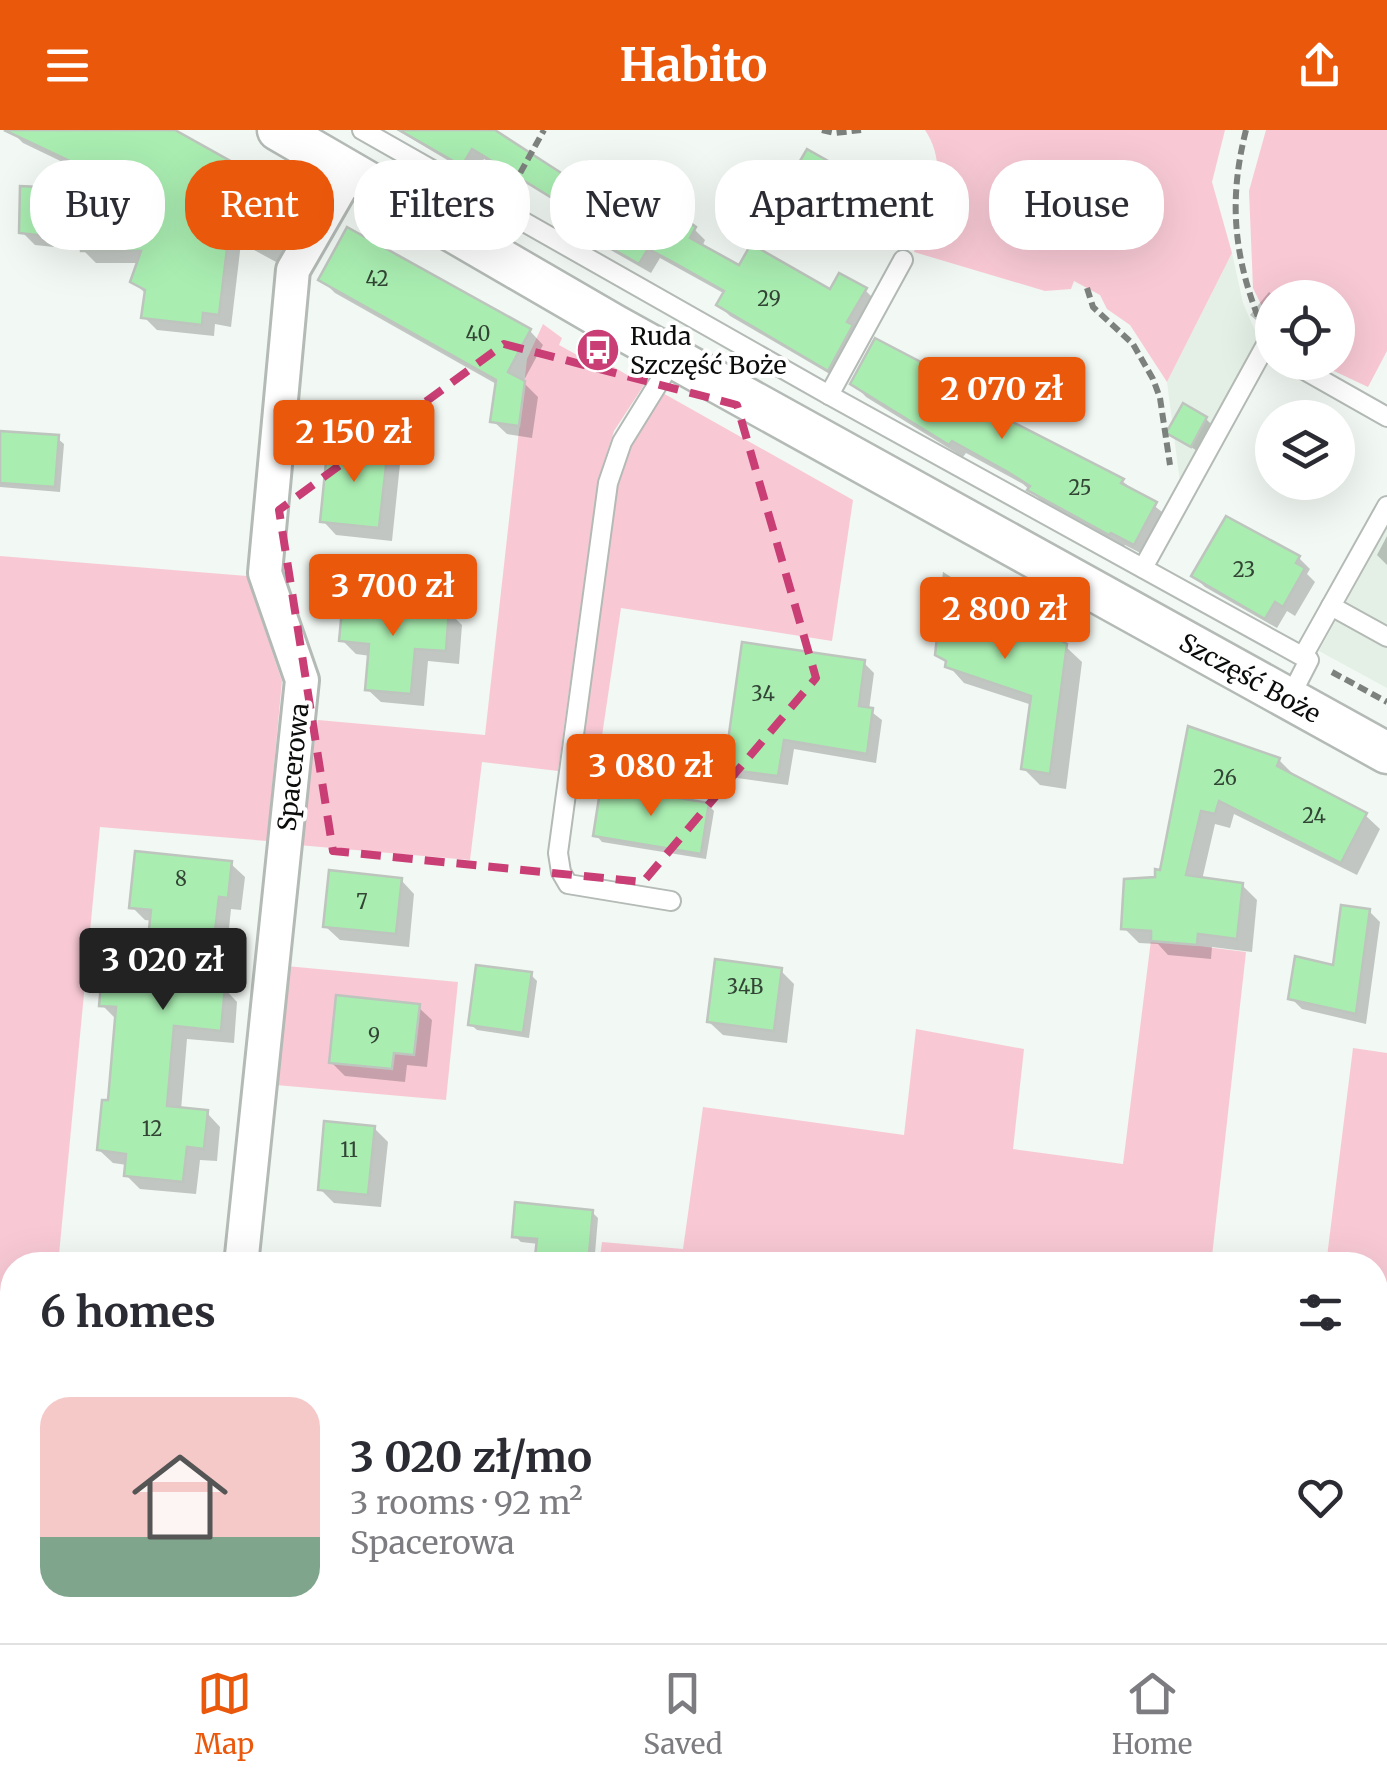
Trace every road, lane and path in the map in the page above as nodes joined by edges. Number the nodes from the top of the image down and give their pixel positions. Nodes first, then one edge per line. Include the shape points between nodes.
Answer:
1 (278, 130) edge
2 (362, 130) edge
3 (544, 130) edge
4 (822, 130) edge
5 (861, 130) edge
6 (1246, 130) edge
7 (415, 160) edge
8 (528, 160) edge
9 (350, 170) junction
10 (530, 225) edge
11 (903, 260) dead end
12 (1088, 288) dead end
13 (1255, 304) edge
14 (674, 358) junction
15 (1255, 370) edge
16 (1322, 380) edge
17 (829, 395) junction
18 (1387, 417) edge
19 (1178, 505) junction
20 (1387, 506) edge
21 (1144, 568) junction
22 (1331, 606) junction
23 (1387, 637) edge
24 (1306, 658) junction
25 (1289, 700) junction
26 (1387, 702) edge
27 (1387, 753) edge
28 (671, 900) dead end
29 (241, 1252) edge

1 - 9 street, Szczęść Boże
2 - 7 lane
3 - 8 path
4 - 5 path
6 - 13 path via 1234,190 1241,266
9 - 14 street, Szczęść Boże
9 - 29 street, Spacerowa via 293,270 264,573 302,680
10 - 17 lane
11 - 17 lane
12 - 19 path via 1094,307 1133,344 1154,379
14 - 25 street, Szczęść Boże
14 - 28 lane via 622,442 608,483 558,853 568,884
15 - 19 lane
16 - 18 lane
17 - 21 lane
19 - 21 lane
20 - 22 lane
21 - 24 lane
22 - 23 lane
22 - 24 lane
24 - 25 lane
24 - 26 path
25 - 27 street, Szczęść Boże

